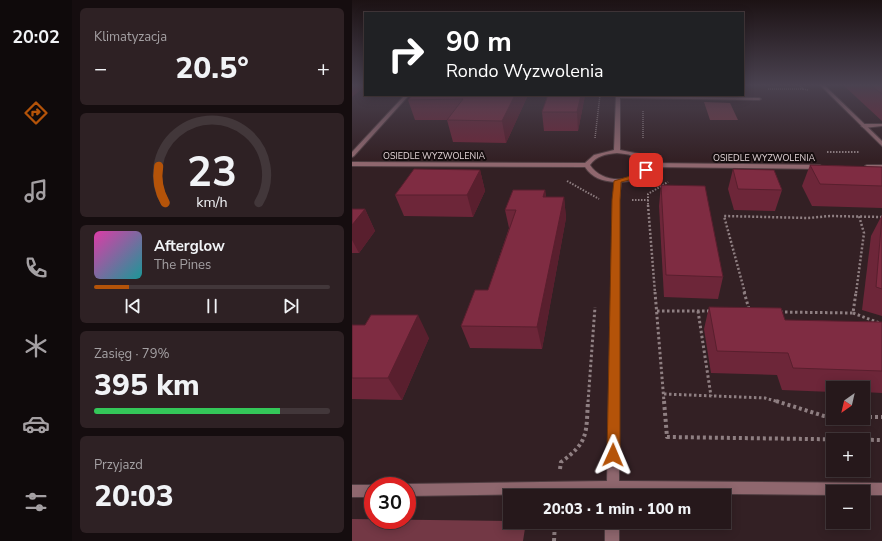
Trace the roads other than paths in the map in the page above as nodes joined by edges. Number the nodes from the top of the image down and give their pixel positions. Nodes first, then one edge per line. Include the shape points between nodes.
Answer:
1 (394, 109) edge
2 (618, 109) edge
3 (847, 109) edge
4 (864, 126) junction
5 (882, 126) edge
6 (882, 144) edge
7 (616, 151) junction
8 (352, 155) edge
9 (352, 164) edge
10 (647, 165) junction
11 (587, 166) junction
12 (829, 167) edge
13 (860, 167) edge
14 (882, 167) edge
15 (618, 181) junction
16 (576, 489) edge
17 (613, 489) edge
18 (882, 489) edge
19 (416, 490) edge
20 (731, 490) edge
21 (352, 491) edge
22 (364, 491) edge
23 (612, 529) edge
24 (612, 541) edge

1 - 8 street
2 - 7 street
3 - 4 street
4 - 5 street
4 - 6 street
7 - 10 street via 637,155 644,159
7 - 11 street via 596,155
9 - 11 street, OSIEDLE WYZWOLENIA
10 - 12 street, OSIEDLE WYZWOLENIA
10 - 15 street via 640,176
11 - 15 street via 596,176
13 - 14 street
15 - 17 street
16 - 19 street
18 - 20 street
21 - 22 street
23 - 24 street

